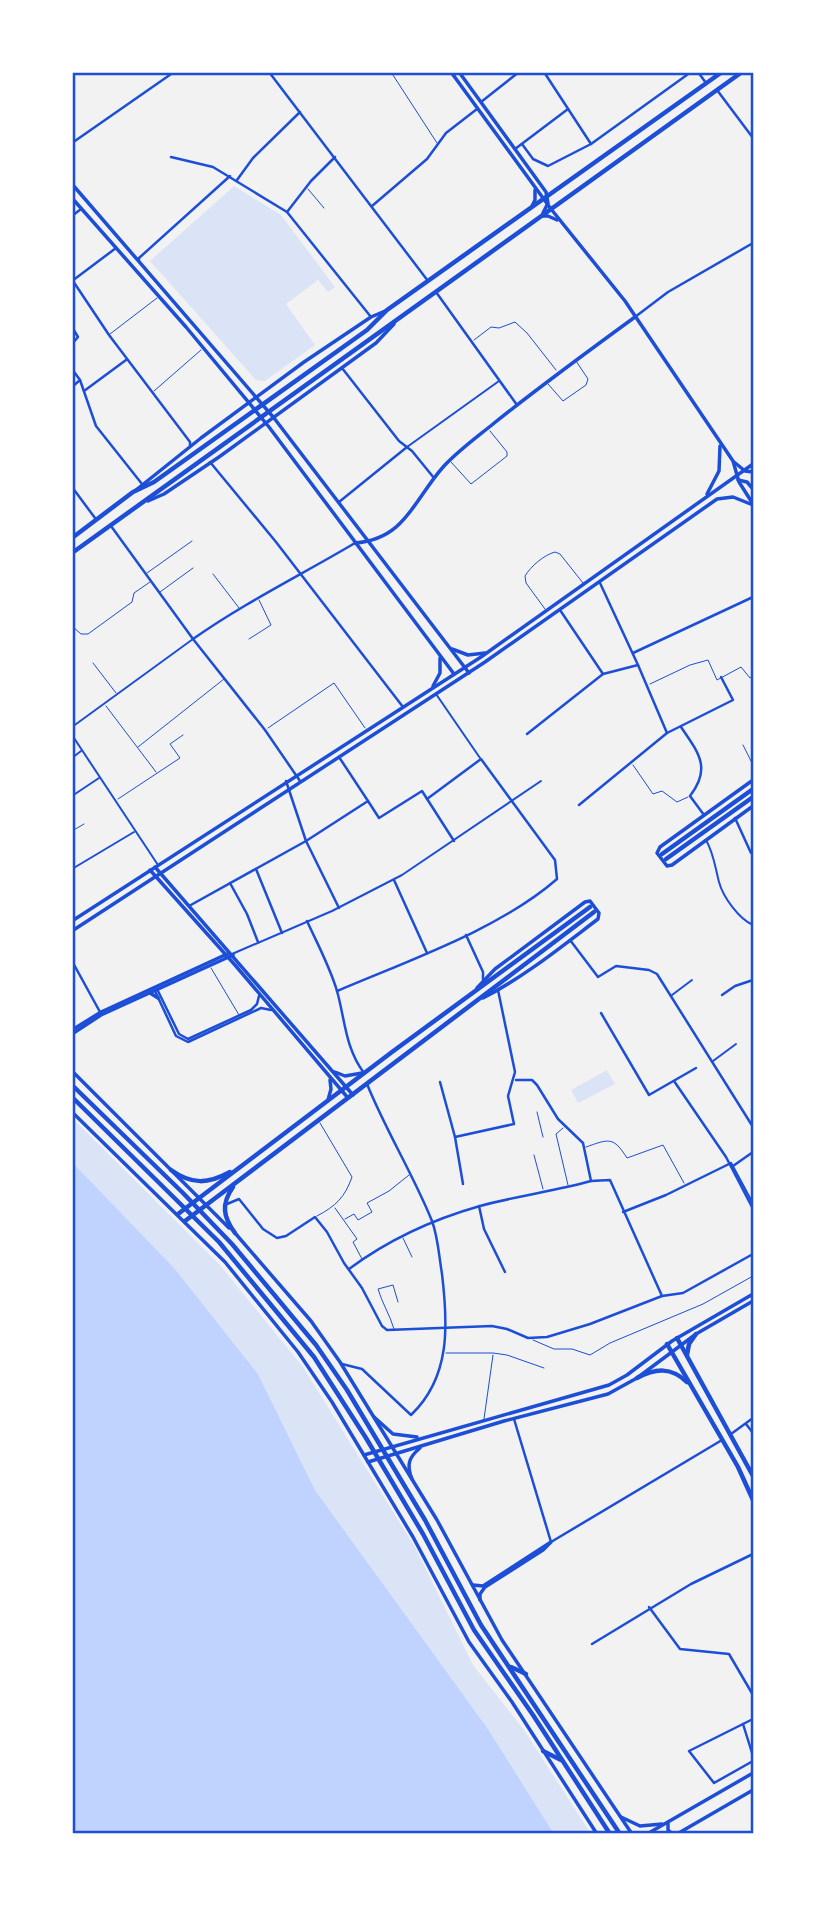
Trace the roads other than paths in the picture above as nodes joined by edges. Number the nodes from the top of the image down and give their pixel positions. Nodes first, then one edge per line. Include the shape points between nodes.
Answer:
1 (174, 72) edge
2 (269, 72) edge
3 (391, 72) edge
4 (451, 72) edge
5 (459, 72) edge
6 (519, 72) edge
7 (544, 72) edge
8 (691, 72) edge
9 (698, 72) edge
10 (723, 72) edge
11 (742, 72) edge
12 (706, 83) junction
13 (716, 89) junction
14 (481, 102) junction
15 (477, 108) junction
16 (568, 109) junction
17 (300, 112) junction
18 (753, 138) edge
19 (72, 143) edge
20 (438, 143) junction
21 (522, 144) junction
22 (591, 144) junction
23 (515, 149) junction
24 (171, 157) dead end
25 (335, 158) junction
26 (230, 176) junction
27 (237, 180) junction
28 (538, 181) junction
29 (72, 184) edge
30 (533, 185) junction
31 (561, 187) junction
32 (306, 188) junction
33 (545, 197) junction
34 (72, 198) edge
35 (372, 206) junction
36 (532, 206) junction
37 (550, 207) junction
38 (324, 208) dead end
39 (81, 209) junction
40 (287, 212) junction
41 (72, 216) edge
42 (539, 217) junction
43 (563, 224) junction
44 (753, 243) edge
45 (116, 248) junction
46 (139, 260) junction
47 (72, 281) edge
48 (428, 281) junction
49 (436, 292) junction
50 (159, 296) junction
51 (387, 310) junction
52 (371, 317) junction
53 (635, 317) junction
54 (395, 322) junction
55 (72, 327) edge
56 (109, 335) junction
57 (472, 341) junction
58 (72, 344) edge
59 (204, 348) junction
60 (126, 359) junction
61 (575, 360) junction
62 (342, 368) junction
63 (72, 369) edge
64 (558, 373) junction
65 (80, 380) junction
66 (500, 381) junction
67 (547, 382) junction
68 (72, 387) edge
69 (84, 391) junction
70 (153, 393) junction
71 (256, 397) junction
72 (249, 402) junction
73 (517, 405) junction
74 (274, 418) junction
75 (266, 423) junction
76 (488, 428) junction
77 (719, 441) junction
78 (407, 447) junction
79 (188, 448) junction
80 (450, 461) junction
81 (733, 461) junction
82 (210, 462) junction
83 (753, 464) edge
84 (744, 470) junction
85 (753, 472) edge
86 (738, 477) junction
87 (435, 478) junction
88 (142, 484) junction
89 (72, 487) edge
90 (753, 489) edge
91 (133, 492) junction
92 (704, 499) junction
93 (339, 502) junction
94 (143, 503) junction
95 (753, 504) edge
96 (97, 520) junction
97 (111, 526) junction
98 (72, 538) edge
99 (192, 541) dead end
100 (370, 542) junction
101 (355, 543) junction
102 (72, 553) edge
103 (193, 568) dead end
104 (145, 574) junction
105 (213, 574) dead end
106 (302, 575) junction
107 (151, 582) junction
108 (599, 582) junction
109 (584, 585) junction
110 (159, 593) junction
111 (753, 597) edge
112 (258, 598) junction
113 (239, 608) junction
114 (559, 610) junction
115 (547, 611) junction
116 (72, 626) edge
117 (193, 639) junction
118 (249, 639) dead end
119 (448, 646) junction
120 (490, 650) junction
121 (438, 653) junction
122 (633, 653) junction
123 (93, 663) dead end
124 (638, 665) junction
125 (465, 668) junction
126 (469, 673) junction
127 (603, 674) junction
128 (454, 675) junction
129 (753, 676) edge
130 (721, 677) junction
131 (224, 679) junction
132 (458, 680) junction
133 (647, 685) junction
134 (430, 690) junction
135 (436, 694) junction
136 (118, 695) junction
137 (104, 704) junction
138 (403, 707) junction
139 (681, 726) junction
140 (72, 727) edge
141 (265, 730) junction
142 (367, 730) junction
143 (667, 733) junction
144 (527, 734) dead end
145 (72, 735) edge
146 (183, 735) dead end
147 (743, 745) dead end
148 (138, 747) junction
149 (82, 751) junction
150 (338, 757) junction
151 (72, 758) edge
152 (481, 759) junction
153 (631, 763) junction
154 (753, 765) edge
155 (157, 773) junction
156 (296, 775) junction
157 (100, 778) junction
158 (753, 780) edge
159 (286, 781) junction
160 (300, 781) junction
161 (541, 781) dead end
162 (288, 789) junction
163 (753, 789) edge
164 (72, 796) edge
165 (690, 796) junction
166 (753, 797) edge
167 (427, 799) junction
168 (116, 801) junction
169 (368, 801) junction
170 (513, 802) junction
171 (579, 805) dead end
172 (753, 806) edge
173 (704, 815) junction
174 (735, 818) junction
175 (84, 824) dead end
176 (72, 831) edge
177 (135, 831) junction
178 (706, 840) junction
179 (306, 841) junction
180 (454, 841) junction
181 (753, 852) edge
182 (157, 866) junction
183 (170, 868) junction
184 (72, 869) edge
185 (256, 869) junction
186 (150, 870) junction
187 (161, 874) junction
188 (156, 877) junction
189 (394, 880) junction
190 (169, 883) junction
191 (230, 883) junction
192 (142, 886) junction
193 (164, 887) junction
194 (189, 906) junction
195 (590, 906) dead end
196 (339, 908) junction
197 (594, 912) dead end
198 (307, 920) junction
199 (72, 921) edge
200 (753, 925) edge
201 (72, 931) edge
202 (282, 933) junction
203 (466, 935) junction
204 (570, 940) junction
205 (258, 942) junction
206 (218, 948) junction
207 (427, 953) junction
208 (232, 954) junction
209 (226, 956) junction
210 (218, 960) junction
211 (72, 961) edge
212 (233, 963) junction
213 (209, 964) junction
214 (692, 980) dead end
215 (753, 980) edge
216 (482, 983) junction
217 (164, 986) junction
218 (155, 988) junction
219 (476, 989) junction
220 (498, 990) junction
221 (337, 991) junction
222 (148, 993) junction
223 (259, 993) junction
224 (722, 995) dead end
225 (671, 996) junction
226 (160, 997) junction
227 (483, 998) junction
228 (271, 1010) junction
229 (101, 1013) junction
230 (601, 1013) dead end
231 (240, 1017) junction
232 (72, 1032) edge
233 (736, 1044) dead end
234 (712, 1061) junction
235 (696, 1068) dead end
236 (333, 1071) junction
237 (72, 1072) edge
238 (364, 1073) junction
239 (328, 1075) junction
240 (514, 1081) junction
241 (440, 1082) dead end
242 (675, 1082) junction
243 (367, 1084) junction
244 (72, 1085) edge
245 (346, 1086) junction
246 (341, 1090) junction
247 (354, 1094) junction
248 (72, 1097) edge
249 (348, 1099) junction
250 (326, 1101) junction
251 (72, 1112) edge
252 (537, 1112) dead end
253 (318, 1121) junction
254 (753, 1126) edge
255 (565, 1127) junction
256 (455, 1137) junction
257 (543, 1137) dead end
258 (583, 1147) junction
259 (753, 1152) edge
260 (534, 1155) dead end
261 (246, 1163) junction
262 (731, 1166) junction
263 (171, 1170) junction
264 (409, 1175) junction
265 (241, 1178) junction
266 (591, 1181) junction
267 (463, 1184) dead end
268 (685, 1185) junction
269 (568, 1187) junction
270 (544, 1192) junction
271 (199, 1198) junction
272 (193, 1203) junction
273 (206, 1205) junction
274 (224, 1205) junction
275 (334, 1206) junction
276 (479, 1206) junction
277 (753, 1207) edge
278 (186, 1208) junction
279 (200, 1210) junction
280 (623, 1212) junction
281 (178, 1214) junction
282 (193, 1216) junction
283 (314, 1217) junction
284 (345, 1219) junction
285 (185, 1222) junction
286 (432, 1222) junction
287 (235, 1233) junction
288 (402, 1236) junction
289 (753, 1254) edge
290 (412, 1257) dead end
291 (362, 1259) junction
292 (348, 1269) junction
293 (505, 1272) dead end
294 (753, 1276) edge
295 (753, 1294) edge
296 (662, 1296) junction
297 (753, 1301) edge
298 (398, 1302) dead end
299 (447, 1328) junction
300 (394, 1331) junction
301 (696, 1334) junction
302 (528, 1338) junction
303 (677, 1338) junction
304 (667, 1344) junction
305 (680, 1344) junction
306 (671, 1351) junction
307 (444, 1353) junction
308 (493, 1353) junction
309 (689, 1359) junction
310 (342, 1364) junction
311 (544, 1368) dead end
312 (637, 1378) junction
313 (693, 1389) junction
314 (373, 1417) junction
315 (753, 1418) edge
316 (484, 1419) junction
317 (514, 1419) junction
318 (747, 1423) junction
319 (753, 1433) edge
320 (731, 1434) junction
321 (426, 1437) junction
322 (722, 1440) junction
323 (423, 1446) junction
324 (392, 1447) junction
325 (383, 1449) junction
326 (374, 1452) junction
327 (396, 1454) junction
328 (364, 1455) junction
329 (387, 1456) junction
330 (378, 1459) junction
331 (368, 1462) junction
332 (752, 1468) edge
333 (753, 1476) edge
334 (412, 1479) junction
335 (753, 1500) edge
336 (551, 1542) junction
337 (753, 1554) edge
338 (470, 1582) junction
339 (480, 1602) junction
340 (649, 1607) junction
341 (592, 1644) dead end
342 (508, 1666) junction
343 (526, 1674) junction
344 (753, 1695) edge
345 (753, 1719) edge
346 (743, 1724) junction
347 (543, 1751) junction
348 (753, 1759) edge
349 (563, 1762) junction
350 (753, 1773) edge
351 (753, 1790) edge
352 (621, 1817) junction
353 (668, 1822) junction
354 (597, 1834) edge
355 (610, 1834) edge
356 (620, 1834) edge
357 (632, 1834) edge
358 (648, 1834) edge
359 (675, 1834) edge

1 - 19 street
2 - 17 street
3 - 20 lane
4 - 15 main road
5 - 14 main road
6 - 14 street
7 - 16 street
8 - 22 street
9 - 12 street
10 - 12 main road
11 - 13 main road
12 - 31 main road
13 - 18 street
13 - 37 main road
14 - 23 main road
15 - 20 street
15 - 30 main road
16 - 21 street
16 - 22 street
17 - 25 street
17 - 27 street
20 - 35 street via 427,159
21 - 22 street via 533,159 548,166
21 - 23 street
23 - 28 main road
24 - 26 street via 213,166
25 - 32 street
25 - 35 street
26 - 27 street
26 - 46 street
27 - 40 street
28 - 31 main road via 548,188
28 - 33 main road
29 - 46 main road
30 - 33 main road
30 - 36 main road via 536,196
31 - 33 main road
32 - 38 lane
32 - 40 street
33 - 36 main road
33 - 37 main road
34 - 39 main road
35 - 48 street
36 - 48 main road
37 - 42 main road
37 - 43 main road
39 - 41 street
39 - 45 main road
40 - 52 street
42 - 43 main road
42 - 49 main road
43 - 53 main road
44 - 53 street via 668,292
45 - 47 street
45 - 50 main road
46 - 71 main road
47 - 56 street
48 - 51 main road
49 - 54 main road
49 - 57 street
50 - 56 lane
50 - 59 main road
51 - 52 main road
51 - 91 main road via 367,330 154,482
52 - 71 main road
53 - 61 main road
53 - 77 main road
54 - 62 main road
54 - 94 main road
55 - 58 street via 78,337
56 - 60 street
57 - 64 lane via 491,327 515,322
57 - 66 street
59 - 70 lane
59 - 72 main road
60 - 69 street
60 - 70 street
61 - 64 main road
61 - 67 lane via 588,379 586,386 561,401
62 - 74 main road
62 - 78 street
63 - 65 street
64 - 67 main road
65 - 68 street
65 - 69 street
66 - 73 street
66 - 78 street
67 - 73 main road
69 - 88 street via 96,426
70 - 79 street via 190,442
71 - 72 main road
71 - 74 main road
72 - 75 main road
72 - 79 main road
73 - 76 main road
74 - 75 main road
74 - 93 main road
75 - 82 main road
75 - 101 main road
76 - 80 main road
76 - 80 lane via 507,456 471,484
77 - 81 main road
77 - 92 main road via 720,467
78 - 87 street
78 - 93 street
79 - 88 main road
80 - 87 main road
81 - 84 main road
81 - 86 main road
82 - 94 main road
82 - 106 street
83 - 84 main road
84 - 85 main road
84 - 86 main road
86 - 90 main road
86 - 92 main road
86 - 95 main road
87 - 100 main road via 402,522
88 - 91 main road
89 - 96 street
91 - 96 main road
92 - 109 main road
93 - 100 main road
94 - 97 main road
95 - 108 main road via 730,497 717,499
96 - 98 main road
97 - 102 main road
97 - 104 street
99 - 104 lane
100 - 101 main road
100 - 119 main road
101 - 106 street
101 - 121 main road
103 - 110 lane
104 - 107 street
105 - 113 lane
106 - 112 street
106 - 138 street
107 - 110 street
107 - 116 lane via 91,632 81,634
108 - 114 main road
108 - 122 street
109 - 115 main road
109 - 115 lane via 563,556 555,552 546,556 525,576
110 - 117 street
111 - 122 street
112 - 113 street
112 - 118 lane via 271,625
113 - 117 street
114 - 126 main road
114 - 127 street
115 - 120 main road
117 - 131 street
117 - 136 street
119 - 120 main road via 468,655
119 - 125 main road
120 - 125 main road
121 - 128 main road
121 - 134 main road via 440,673
122 - 124 street
123 - 136 lane
124 - 127 street
124 - 133 street
125 - 126 main road
125 - 128 main road
126 - 132 main road
127 - 144 street
128 - 132 main road
128 - 134 main road
129 - 130 lane via 741,667
130 - 133 lane via 717,680 708,660
130 - 139 street via 733,699
131 - 141 street
131 - 148 lane
132 - 135 main road
133 - 143 street
134 - 138 main road
135 - 150 main road
135 - 152 street
136 - 137 street
137 - 140 street
137 - 148 lane
138 - 142 main road
139 - 143 street
139 - 165 street via 703,768
141 - 142 lane via 334,683
141 - 156 street
142 - 156 main road
143 - 153 street
145 - 149 street
146 - 155 lane via 170,744 180,758
147 - 154 lane
148 - 155 lane
149 - 151 street
149 - 157 street
150 - 160 main road
150 - 169 street
152 - 167 street
152 - 170 street
153 - 165 lane via 653,794 662,791 677,802
153 - 171 street
155 - 168 lane
156 - 159 main road
156 - 160 street
157 - 164 street
157 - 168 street
158 - 173 main road
159 - 162 street
159 - 182 main road
160 - 162 main road
161 - 170 street
162 - 179 street
162 - 183 main road
163 - 166 main road via 664,857
165 - 173 street
167 - 169 street via 422,791 379,818
167 - 180 street
168 - 177 street
169 - 179 street
170 - 180 street
170 - 203 street via 555,860 557,879 540,894
172 - 174 main road
173 - 178 main road via 657,852 669,866
174 - 178 main road
174 - 181 street
175 - 176 lane
177 - 182 street
177 - 184 street
178 - 200 street via 722,890
179 - 185 street
179 - 196 street
180 - 189 street
182 - 186 main road
182 - 187 main road
183 - 187 main road
183 - 190 main road
185 - 191 street
185 - 202 street
186 - 188 main road
186 - 199 main road
187 - 188 main road
187 - 190 main road
188 - 192 main road
188 - 193 main road
189 - 196 street
189 - 207 street
190 - 194 main road
191 - 194 street
191 - 205 street
192 - 193 main road
192 - 201 main road
193 - 206 main road
194 - 208 main road
195 - 219 main road
196 - 198 street
197 - 227 main road
198 - 202 street
198 - 221 street
202 - 205 street
203 - 207 street
203 - 216 street
204 - 216 main road via 600,917 590,901
204 - 220 main road
204 - 225 street via 598,977 616,966 649,970 657,974
205 - 208 street
206 - 209 main road
206 - 210 main road
207 - 221 street
208 - 209 main road
208 - 236 main road
209 - 210 main road
209 - 212 main road
210 - 212 main road
210 - 213 main road
211 - 229 street
212 - 223 main road
213 - 217 main road
213 - 218 main road
213 - 231 lane
214 - 225 street
215 - 224 street
216 - 219 main road
217 - 218 main road
217 - 226 main road
218 - 222 main road
218 - 226 street
218 - 229 main road
219 - 238 main road
220 - 227 main road
220 - 240 street
221 - 238 street via 346,1035
222 - 226 main road
222 - 229 main road
223 - 228 main road
223 - 231 street via 256,1007
225 - 234 street
226 - 231 street via 183,1041
227 - 243 main road
228 - 231 street via 261,1008
228 - 239 main road
229 - 232 main road
230 - 242 street via 649,1096
233 - 234 street
234 - 254 street
235 - 242 street
236 - 238 main road via 345,1076
236 - 245 main road
237 - 263 main road
238 - 245 main road
239 - 246 main road
239 - 250 main road via 331,1090
240 - 255 street via 532,1080
240 - 256 street via 508,1096 514,1124
241 - 256 street
242 - 262 street
243 - 247 main road
243 - 264 street
244 - 272 main road
245 - 246 main road
245 - 247 main road
246 - 249 main road
246 - 250 main road
247 - 249 main road
248 - 278 main road
249 - 253 main road
250 - 261 main road
251 - 281 main road
252 - 257 lane
253 - 265 main road
253 - 275 lane via 352,1177 345,1195
255 - 258 street
255 - 269 lane via 556,1134
256 - 267 street
258 - 266 street
258 - 268 lane via 610,1140 627,1158 663,1145
259 - 262 street
260 - 270 lane
261 - 263 main road via 204,1182 185,1180
261 - 271 main road
262 - 268 street
262 - 277 street
263 - 271 main road
264 - 284 lane via 367,1203 372,1212 358,1220 354,1213
264 - 286 street
265 - 273 main road
265 - 274 main road
266 - 269 street
266 - 280 street via 610,1180
268 - 280 street
269 - 270 street
270 - 276 street
271 - 272 main road
271 - 273 main road
272 - 278 main road
272 - 279 main road
273 - 279 main road
273 - 287 main road
274 - 283 street via 239,1199 263,1229 277,1238
274 - 287 main road via 226,1220
275 - 283 lane
275 - 284 lane
276 - 286 street
276 - 293 street via 484,1229
278 - 281 main road
278 - 282 main road
279 - 282 main road
279 - 325 main road via 316,1345
280 - 296 street
281 - 285 main road
282 - 285 main road
282 - 326 main road via 306,1346
283 - 292 street
284 - 291 lane
285 - 328 main road via 225,1262 298,1352
286 - 288 street
286 - 299 street
287 - 310 main road
288 - 290 lane
288 - 291 street
289 - 296 street via 683,1293
291 - 292 street
292 - 300 street via 382,1326
294 - 302 lane via 590,1355 554,1349
295 - 303 main road
296 - 302 street via 590,1324
297 - 301 main road
298 - 300 lane via 393,1285 378,1289
299 - 300 street
299 - 302 street via 492,1326
299 - 307 street
301 - 305 main road
301 - 309 main road via 687,1347
303 - 304 main road
303 - 305 main road
304 - 306 main road
304 - 316 main road via 609,1385
305 - 306 main road
305 - 309 main road
306 - 312 main road
306 - 313 main road
307 - 308 lane
307 - 310 street via 431,1387 411,1415 362,1369
308 - 311 lane
308 - 316 lane
309 - 320 main road
310 - 314 main road
312 - 313 main road via 668,1370
312 - 317 main road via 599,1398
313 - 322 main road
314 - 321 main road via 399,1437
314 - 324 main road
315 - 318 street
316 - 321 main road
317 - 323 main road
317 - 336 street
318 - 319 street
318 - 320 street
320 - 332 main road
321 - 324 main road
322 - 335 main road
322 - 336 street
323 - 327 main road
323 - 334 main road via 410,1458
324 - 325 main road
324 - 327 main road
325 - 326 main road
325 - 329 main road
326 - 328 main road
326 - 330 main road
327 - 329 main road
327 - 334 main road
328 - 331 main road
329 - 330 main road
329 - 342 main road
330 - 331 main road
330 - 349 main road via 474,1630
331 - 347 main road via 464,1633
332 - 333 main road
334 - 338 main road
336 - 338 main road via 483,1586
336 - 339 main road via 485,1587
337 - 340 street
338 - 339 main road
339 - 343 main road
340 - 341 street
340 - 344 street via 680,1649 729,1654
342 - 343 main road
342 - 356 main road
343 - 352 main road
345 - 346 street
346 - 348 street
346 - 348 street via 689,1751 714,1783
347 - 349 main road
347 - 354 main road
349 - 355 main road
350 - 353 main road
351 - 359 main road
352 - 353 main road via 640,1826
352 - 357 main road
353 - 358 main road
353 - 359 main road via 668,1830

